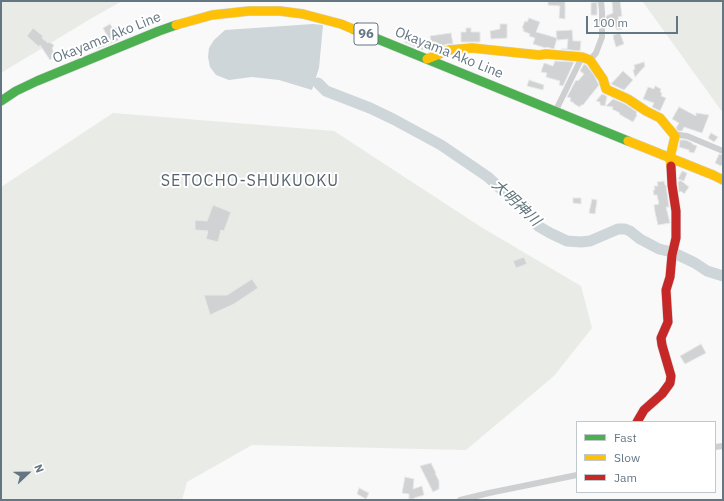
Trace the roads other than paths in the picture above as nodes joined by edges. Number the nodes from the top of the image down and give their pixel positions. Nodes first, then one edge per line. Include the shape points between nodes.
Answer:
1 (600, 1) edge
2 (427, 58) junction
3 (586, 59) junction
4 (1, 101) edge
5 (555, 112) junction
6 (675, 136) junction
7 (723, 151) edge
8 (670, 158) junction
9 (723, 180) edge
10 (638, 421) edge
11 (576, 475) edge
12 (460, 500) edge

1 - 3 street via 602,37 596,53
2 - 3 main road via 449,50 472,48
2 - 4 main road, Okayama Ako Line / 96 via 341,24 311,16 280,11 249,11 212,15 159,31 37,81
2 - 5 main road, Okayama Ako Line / 96
3 - 5 street
3 - 6 main road via 603,79 606,89 660,118
5 - 8 main road, Okayama Ako Line / 96
6 - 7 street via 687,136
6 - 8 main road
8 - 9 main road, Okayama Ako Line / 96
8 - 10 main road via 676,211 676,238 666,290 668,322 661,338 671,376 670,383 662,394 644,410
11 - 12 street

